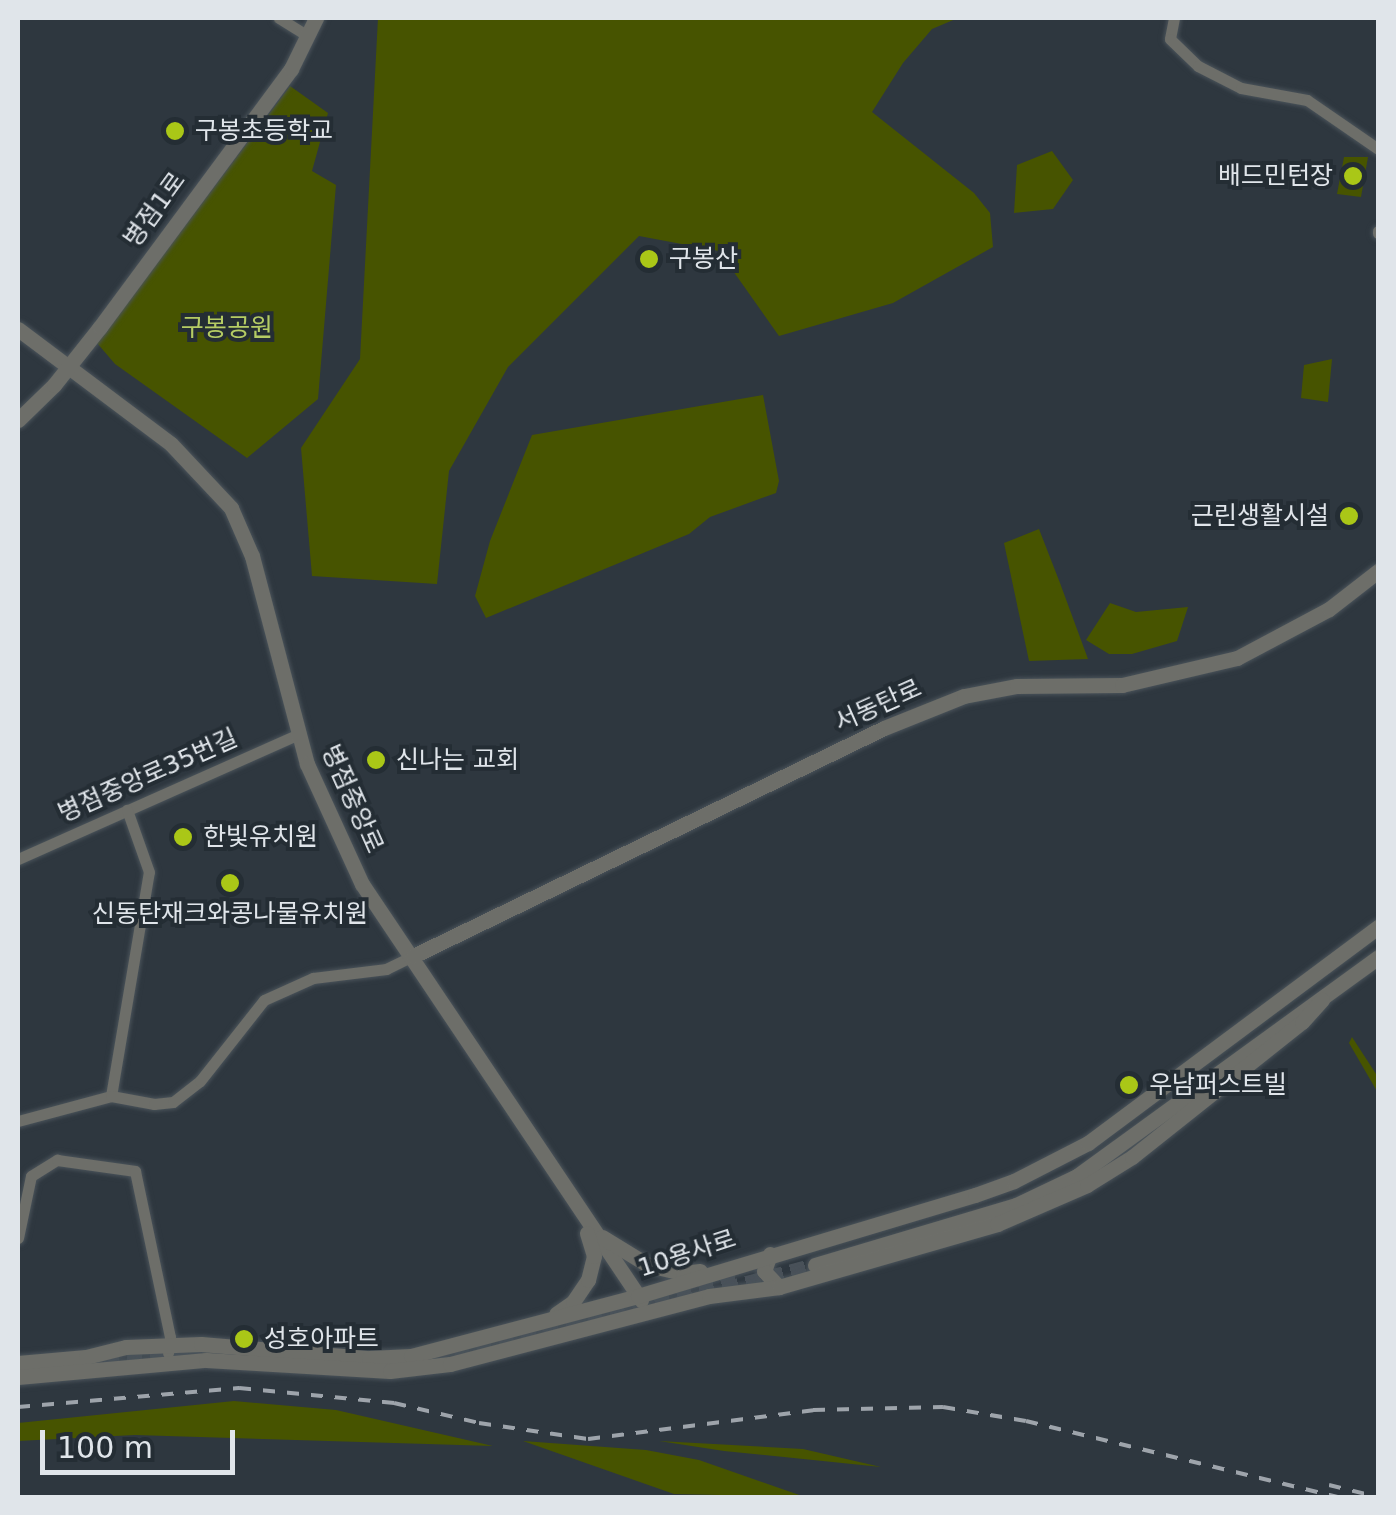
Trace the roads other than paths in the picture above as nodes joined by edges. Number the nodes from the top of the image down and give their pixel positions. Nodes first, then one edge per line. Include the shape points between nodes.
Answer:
1 (279, 18) edge
2 (316, 18) edge
3 (1174, 18) edge
4 (308, 36) junction
5 (1378, 149) edge
6 (18, 330) edge
7 (68, 367) junction
8 (18, 420) edge
9 (1378, 572) edge
10 (297, 735) junction
11 (127, 810) junction
12 (18, 859) edge
13 (1378, 927) edge
14 (412, 956) junction
15 (1378, 957) edge
16 (1308, 981) junction
17 (1322, 1000) junction
18 (111, 1096) junction
19 (18, 1120) edge
20 (583, 1219) junction
21 (18, 1238) edge
22 (770, 1254) junction
23 (728, 1267) junction
24 (779, 1287) junction
25 (638, 1296) junction
26 (649, 1312) junction
27 (521, 1328) junction
28 (169, 1346) junction
29 (18, 1363) edge
30 (168, 1364) junction
31 (18, 1377) edge

1 - 4 street
2 - 4 street, 병점1로
3 - 5 street via 1170,39 1198,66 1241,88 1307,100
4 - 7 street, 병점1로 via 291,69
6 - 7 street, 병점중앙로
7 - 8 street, 병점1로
7 - 10 street, 병점중앙로 via 171,444 231,508 252,556
9 - 14 street, 서동탄로 via 1329,609 1236,658 1122,685 990,689 916,716
10 - 11 street, 병점중앙로35번길
10 - 14 street, 병점중앙로 via 362,884
11 - 12 street, 병점중앙로35번길
11 - 18 street via 148,872
13 - 16 street, 10용사로
14 - 18 street via 386,969 313,978 275,994 242,1024 200,1081 173,1102
14 - 20 street, 병점중앙로
15 - 17 street, 10용사로
16 - 17 street, 10용사로 via 1290,1005 1076,1167 1015,1196 814,1261 1016,1204 1077,1176
16 - 22 street, 10용사로 via 1052,1164 974,1195
17 - 24 street, 10용사로 via 1132,1158 1088,1185 997,1224
18 - 19 street
20 - 23 street via 623,1253 656,1268
20 - 25 street, 병점중앙로
20 - 27 street via 594,1256 588,1280 557,1314
21 - 28 street via 31,1176 58,1160 135,1171
22 - 23 street, 10용사로
22 - 24 street via 764,1271
23 - 25 street, 10용사로
24 - 26 street, 10용사로
25 - 26 street, 병점중앙로
25 - 27 street, 10용사로
26 - 30 street, 10용사로 via 488,1356 407,1370 245,1360
27 - 28 street, 10용사로 via 411,1356
28 - 29 street, 10용사로
28 - 30 street
30 - 31 street, 10용사로

